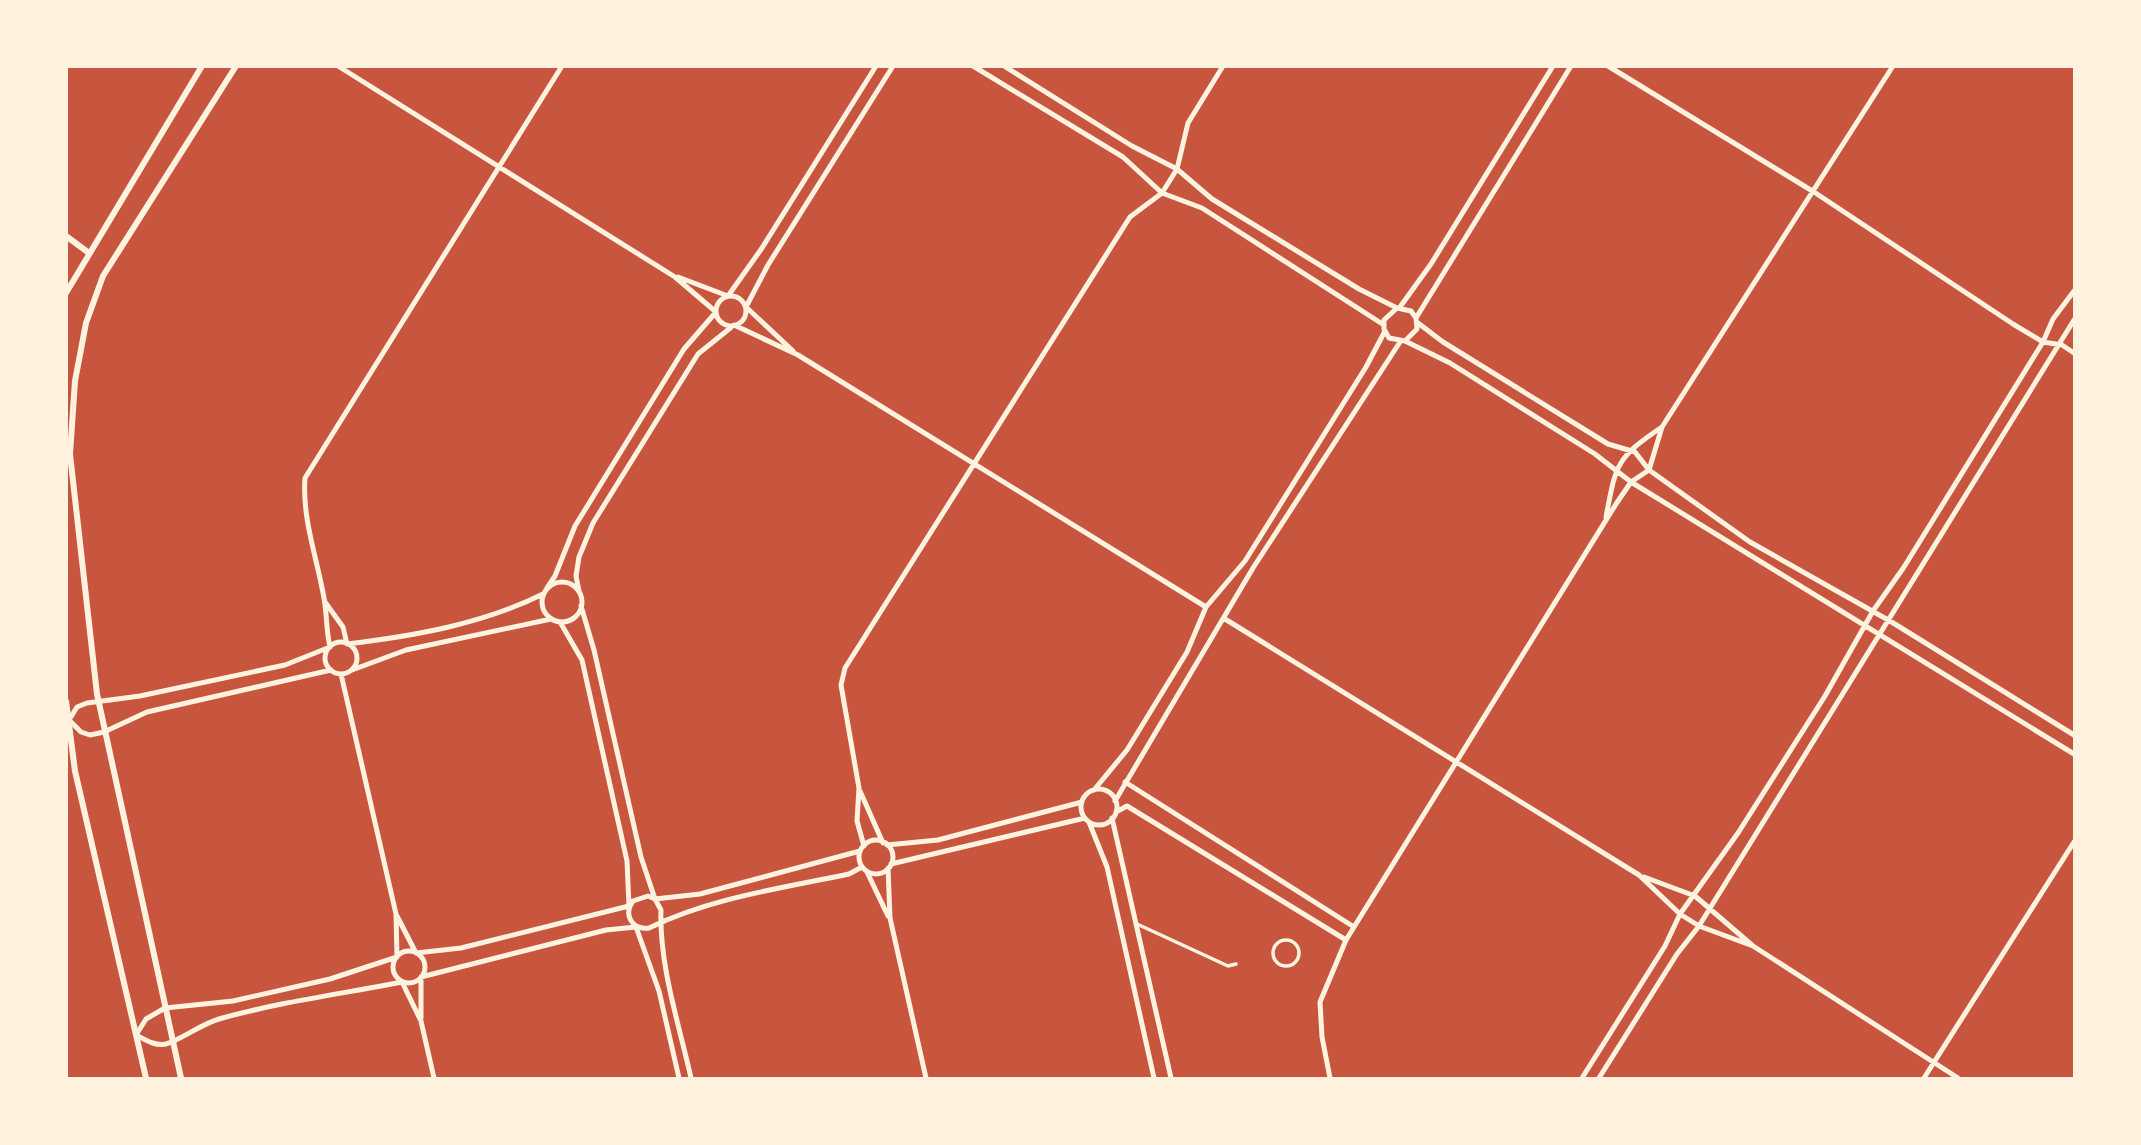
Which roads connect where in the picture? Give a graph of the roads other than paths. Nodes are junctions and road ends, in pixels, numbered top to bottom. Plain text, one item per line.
1 (202, 66) edge
2 (236, 66) edge
3 (338, 66) edge
4 (562, 66) edge
5 (876, 66) edge
6 (893, 66) edge
7 (973, 66) edge
8 (1004, 66) edge
9 (1223, 66) edge
10 (1553, 66) edge
11 (1571, 66) edge
12 (1608, 66) edge
13 (1892, 66) edge
14 (502, 167) junction
15 (1177, 169) junction
16 (1814, 192) junction
17 (1161, 193) junction
18 (1465, 210) junction
19 (1477, 217) junction
20 (66, 236) edge
21 (89, 253) junction
22 (675, 276) junction
23 (2074, 290) edge
24 (66, 293) edge
25 (728, 296) junction
26 (746, 307) junction
27 (1398, 308) junction
28 (716, 313) junction
29 (2074, 320) edge
30 (1417, 321) junction
31 (734, 325) junction
32 (1384, 328) junction
33 (1403, 341) junction
34 (2043, 342) junction
35 (2062, 345) junction
36 (2074, 353) edge
37 (798, 355) junction
38 (1534, 398) junction
39 (1526, 411) junction
40 (1661, 427) junction
41 (1628, 450) junction
42 (974, 463) junction
43 (1615, 470) junction
44 (1649, 470) junction
45 (1631, 482) junction
46 (1282, 501) junction
47 (1293, 508) junction
48 (1604, 523) junction
49 (545, 591) junction
50 (579, 591) junction
51 (325, 601) junction
52 (581, 606) junction
53 (1206, 607) junction
54 (1873, 611) junction
55 (478, 619) junction
56 (551, 619) junction
57 (1225, 619) junction
58 (1890, 621) junction
59 (560, 622) junction
60 (1865, 624) junction
61 (481, 634) junction
62 (1881, 635) junction
63 (347, 644) junction
64 (330, 647) junction
65 (331, 670) junction
66 (352, 670) junction
67 (341, 674) junction
68 (2010, 696) junction
69 (98, 700) junction
70 (66, 701) edge
71 (2001, 708) junction
72 (69, 720) junction
73 (104, 732) junction
74 (2074, 735) edge
75 (2074, 754) edge
76 (1456, 762) junction
77 (1125, 782) junction
78 (859, 788) junction
79 (1094, 790) junction
80 (1115, 801) junction
81 (1082, 802) junction
82 (1114, 815) junction
83 (1087, 820) junction
84 (2074, 842) edge
85 (885, 844) junction
86 (862, 848) junction
87 (890, 866) junction
88 (865, 869) junction
89 (1639, 875) junction
90 (1695, 896) junction
91 (655, 899) junction
92 (629, 906) junction
93 (1709, 909) junction
94 (396, 914) junction
95 (1680, 914) junction
96 (890, 918) junction
97 (659, 921) junction
98 (1136, 924) junction
99 (1699, 926) junction
100 (636, 927) junction
101 (1354, 927) junction
102 (1346, 940) junction
103 (1753, 946) junction
104 (416, 953) junction
105 (397, 957) junction
106 (1272, 957) joint
107 (1236, 964) dead end
108 (421, 977) junction
109 (402, 982) junction
110 (673, 1000) junction
111 (662, 1002) junction
112 (165, 1009) junction
113 (421, 1021) junction
114 (136, 1035) junction
115 (172, 1041) junction
116 (1933, 1064) junction
117 (146, 1079) edge
118 (181, 1079) edge
119 (434, 1079) edge
120 (679, 1079) edge
121 (691, 1079) edge
122 (926, 1079) edge
123 (1154, 1079) edge
124 (1171, 1079) edge
125 (1330, 1079) edge
126 (1582, 1079) edge
127 (1599, 1079) edge
128 (1924, 1079) edge
129 (1958, 1079) edge

1 - 21 street
2 - 69 street
3 - 14 street
4 - 14 street
5 - 25 street
6 - 26 street
7 - 17 street
8 - 15 street
9 - 15 street
10 - 18 street
11 - 19 street
12 - 16 street
13 - 16 street
14 - 22 street
14 - 51 street
15 - 17 street
15 - 27 street
16 - 34 street
16 - 40 street
17 - 32 street
17 - 42 street
18 - 19 street
18 - 27 street
19 - 30 street
20 - 21 street
21 - 24 street
22 - 25 street
22 - 28 street
23 - 34 street
25 - 26 street
25 - 28 street
26 - 31 street
26 - 37 street
27 - 30 street
27 - 32 street
28 - 31 street
28 - 49 street
29 - 35 street
30 - 33 street
30 - 38 street
31 - 37 street
31 - 50 street
32 - 33 street
32 - 46 street
33 - 39 street
33 - 47 street
34 - 35 street
34 - 54 street
35 - 36 street
35 - 58 street
37 - 42 street
38 - 39 street
38 - 41 street
39 - 43 street
40 - 41 street
40 - 44 street
41 - 43 street
41 - 44 street
42 - 53 street
42 - 78 street
43 - 45 street
43 - 48 street
44 - 45 street
44 - 54 street
45 - 48 street
45 - 60 street
46 - 47 street
46 - 53 street
47 - 57 street
48 - 76 street
49 - 50 street
49 - 55 street
49 - 56 street
50 - 52 street
51 - 63 street
51 - 64 street
52 - 59 street
52 - 91 street
53 - 79 street
54 - 58 street
54 - 60 street
55 - 61 street
55 - 63 street
56 - 59 street
56 - 61 street
57 - 76 street
57 - 77 street
58 - 62 street
58 - 68 street
59 - 92 street
60 - 62 street
60 - 90 street
61 - 66 street
62 - 71 street
62 - 93 street
63 - 64 street
63 - 66 street
64 - 65 street
64 - 69 street
65 - 67 street
65 - 73 street
66 - 67 street
67 - 94 street
68 - 71 street
68 - 74 street
69 - 72 street
69 - 73 street
70 - 72 street
71 - 75 street
72 - 73 street
72 - 114 street
73 - 112 street
76 - 89 street
76 - 101 street
77 - 80 street
77 - 101 street
78 - 85 street
78 - 86 street
79 - 80 street
79 - 81 street
80 - 82 street
81 - 83 street
81 - 85 street
82 - 83 street
82 - 98 street
82 - 102 street
83 - 87 street
83 - 123 street
84 - 116 street
85 - 86 street
85 - 87 street
86 - 88 street
86 - 91 street
87 - 88 street
87 - 96 street
88 - 96 street
88 - 97 street
89 - 90 street
89 - 95 street
90 - 93 street
90 - 95 street
91 - 92 street
91 - 97 street
92 - 100 street
92 - 104 street
93 - 99 street
93 - 103 street
94 - 104 street
94 - 105 street
95 - 99 street
95 - 126 street
96 - 122 street
97 - 100 street
97 - 110 street
98 - 107 street
98 - 124 street
99 - 103 street
99 - 127 street
100 - 108 street
100 - 111 street
101 - 102 street
102 - 125 street
103 - 116 street
104 - 105 street
104 - 108 street
105 - 109 street
105 - 112 street
106 - 106 street
108 - 109 street
108 - 113 street
109 - 113 street
109 - 115 street
110 - 111 street
110 - 121 street
111 - 120 street
112 - 114 street
112 - 115 street
113 - 119 street
114 - 115 street
114 - 117 street
115 - 118 street
116 - 128 street
116 - 129 street

